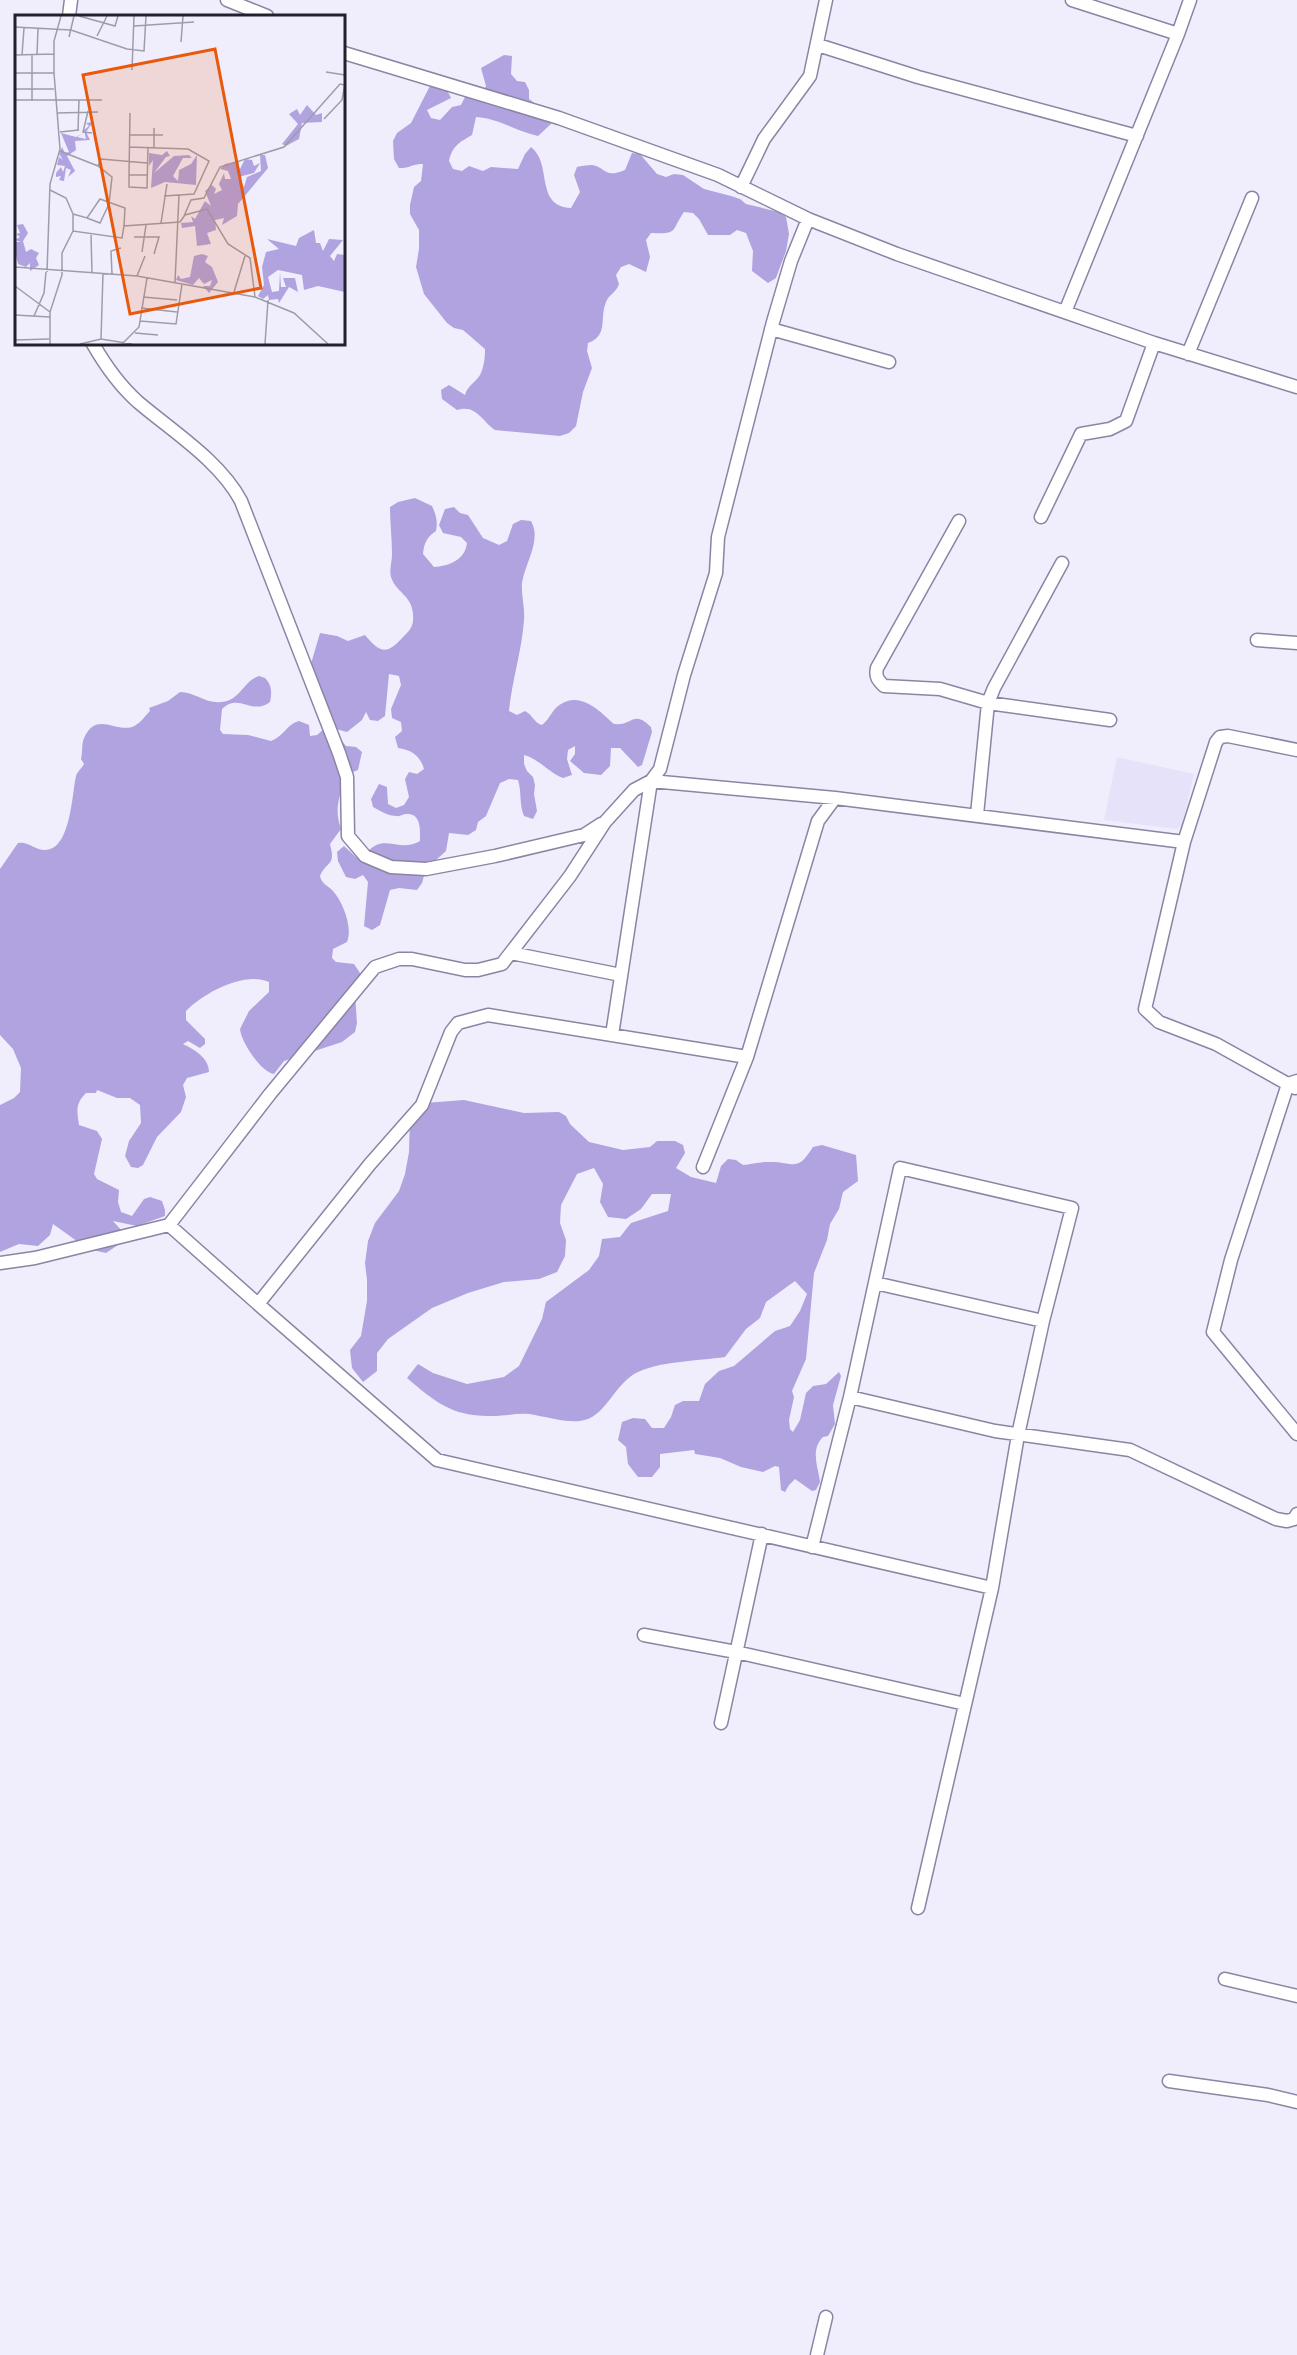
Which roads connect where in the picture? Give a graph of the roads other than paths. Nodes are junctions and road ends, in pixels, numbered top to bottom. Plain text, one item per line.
1 (71, 0) edge
2 (227, 0) edge
3 (826, 0) edge
4 (1072, 0) edge
5 (1190, 0) edge
6 (69, 15) edge
7 (263, 15) edge
8 (1178, 34) junction
9 (818, 45) junction
10 (345, 53) edge
11 (1137, 136) junction
12 (741, 187) junction
13 (1252, 198) dead end
14 (808, 219) junction
15 (1065, 312) junction
16 (771, 329) junction
17 (1154, 343) junction
18 (94, 345) edge
19 (1188, 354) junction
20 (889, 362) dead end
21 (1297, 387) edge
22 (1041, 516) dead end
23 (959, 521) dead end
24 (1062, 563) dead end
25 (1257, 640) dead end
26 (1297, 643) edge
27 (988, 703) junction
28 (1110, 720) dead end
29 (1297, 750) edge
30 (651, 781) junction
31 (835, 798) junction
32 (977, 815) junction
33 (605, 822) junction
34 (1184, 842) junction
35 (511, 953) junction
36 (621, 975) junction
37 (612, 1035) junction
38 (747, 1057) junction
39 (1294, 1084) edge
40 (703, 1167) dead end
41 (169, 1225) junction
42 (0, 1263) edge
43 (875, 1283) junction
44 (258, 1304) junction
45 (1043, 1320) junction
46 (850, 1397) junction
47 (1297, 1434) edge
48 (1018, 1435) junction
49 (1297, 1514) edge
50 (762, 1534) junction
51 (812, 1547) junction
52 (992, 1588) junction
53 (644, 1635) dead end
54 (736, 1652) junction
55 (965, 1704) junction
56 (721, 1723) dead end
57 (918, 1908) dead end
58 (1226, 1979) dead end
59 (1297, 1996) edge
60 (1169, 2081) dead end
61 (1297, 2102) edge
62 (826, 2317) dead end
63 (817, 2355) edge

1 - 6 street
2 - 7 street
3 - 9 street
4 - 8 street
5 - 8 street
8 - 11 street
9 - 11 street
9 - 12 street
10 - 12 street
11 - 15 street
12 - 14 street
13 - 19 street
14 - 15 street
14 - 16 street
15 - 17 street
16 - 20 street
16 - 30 street
17 - 19 street
17 - 22 street
18 - 33 street
19 - 21 street
23 - 27 street
24 - 27 street
25 - 26 street
27 - 28 street
27 - 32 street
29 - 34 street
30 - 31 street
30 - 33 street
30 - 36 street
31 - 32 street
31 - 38 street
32 - 34 street
33 - 35 street
34 - 39 street
35 - 36 street
35 - 41 street
36 - 37 street
37 - 38 street
37 - 44 street
38 - 40 street
39 - 47 street
41 - 42 street
41 - 44 street
43 - 45 street
43 - 45 street
43 - 46 street
44 - 50 street
45 - 48 street
46 - 48 street
46 - 51 street
48 - 49 street
48 - 52 street
50 - 51 street
50 - 54 street
51 - 52 street
52 - 55 street
53 - 54 street
54 - 55 street
54 - 56 street
55 - 57 street
58 - 59 street
60 - 61 street
62 - 63 street

